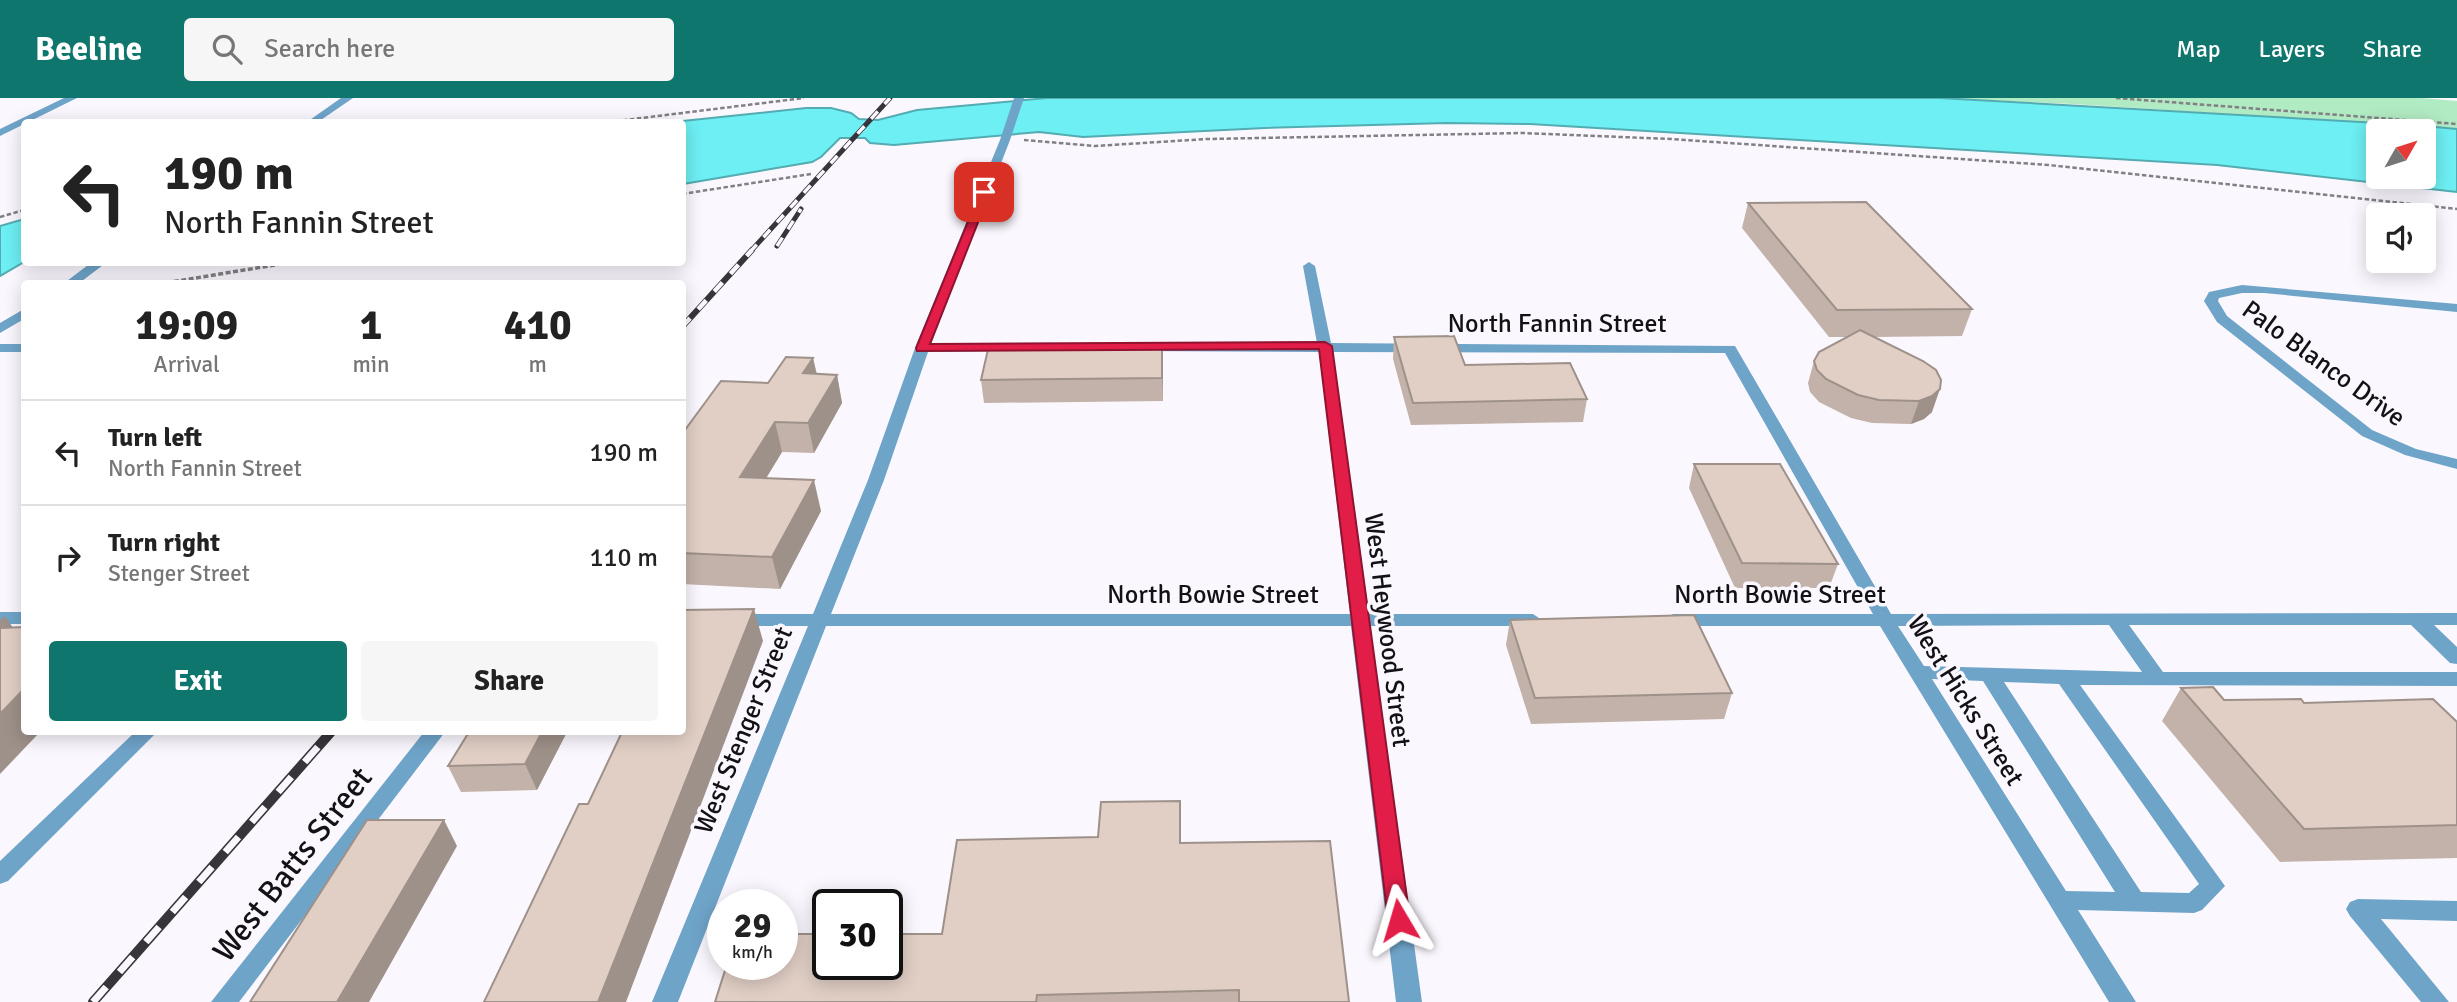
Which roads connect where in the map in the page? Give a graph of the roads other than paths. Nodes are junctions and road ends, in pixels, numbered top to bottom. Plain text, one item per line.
1 (72, 98) edge
2 (348, 98) edge
3 (1019, 99) edge
4 (30, 119) edge
5 (316, 119) edge
6 (21, 124) edge
7 (0, 134) edge
8 (95, 266) edge
9 (1309, 266) dead end
10 (75, 280) edge
11 (2457, 308) edge
12 (21, 315) edge
13 (0, 330) edge
14 (1325, 346) junction
15 (1033, 347) edge
16 (1117, 347) edge
17 (0, 348) edge
18 (21, 348) edge
19 (922, 348) junction
20 (1730, 349) joint
21 (2457, 464) edge
22 (0, 618) edge
23 (21, 618) edge
24 (723, 619) edge
25 (1361, 620) junction
26 (1554, 620) edge
27 (1651, 620) edge
28 (2115, 620) junction
29 (2417, 620) junction
30 (2457, 620) edge
31 (817, 621) junction
32 (1886, 621) junction
33 (2457, 658) edge
34 (1918, 673) junction
35 (1989, 675) junction
36 (2065, 678) junction
37 (2157, 678) junction
38 (2457, 679) edge
39 (144, 735) edge
40 (433, 735) edge
41 (0, 875) edge
42 (2059, 900) junction
43 (2133, 900) junction
44 (2457, 911) edge
45 (224, 1002) edge
46 (665, 1002) edge
47 (1409, 1002) edge
48 (2123, 1002) edge
49 (2436, 1002) edge

1 - 4 street
2 - 5 street
3 - 19 street, West Stenger Street
6 - 7 street
8 - 10 street
9 - 14 street, West Heywood Street
11 - 21 street, Palo Blanco Drive
12 - 13 street
14 - 16 street, North Fannin Street
14 - 20 street, North Fannin Street
14 - 25 street, West Heywood Street
15 - 19 street
17 - 18 street
19 - 31 street, West Stenger Street
20 - 32 street, West Hicks Street
22 - 23 street
24 - 31 street, North Bowie Street
25 - 26 street, North Bowie Street
25 - 31 street, North Bowie Street
25 - 47 street, West Heywood Street
27 - 32 street, North Bowie Street
28 - 29 street, North Bowie Street
28 - 32 street, North Bowie Street
28 - 37 street
29 - 30 street, North Bowie Street
29 - 33 street
31 - 46 street, West Stenger Street
32 - 34 street, West Hicks Street
34 - 35 street
34 - 42 street, West Hicks Street
35 - 36 street
35 - 43 street
36 - 37 street
36 - 43 street
37 - 38 street
39 - 41 street
40 - 45 street, West Batts Street
42 - 43 street
42 - 48 street, West Hicks Street
44 - 49 street

